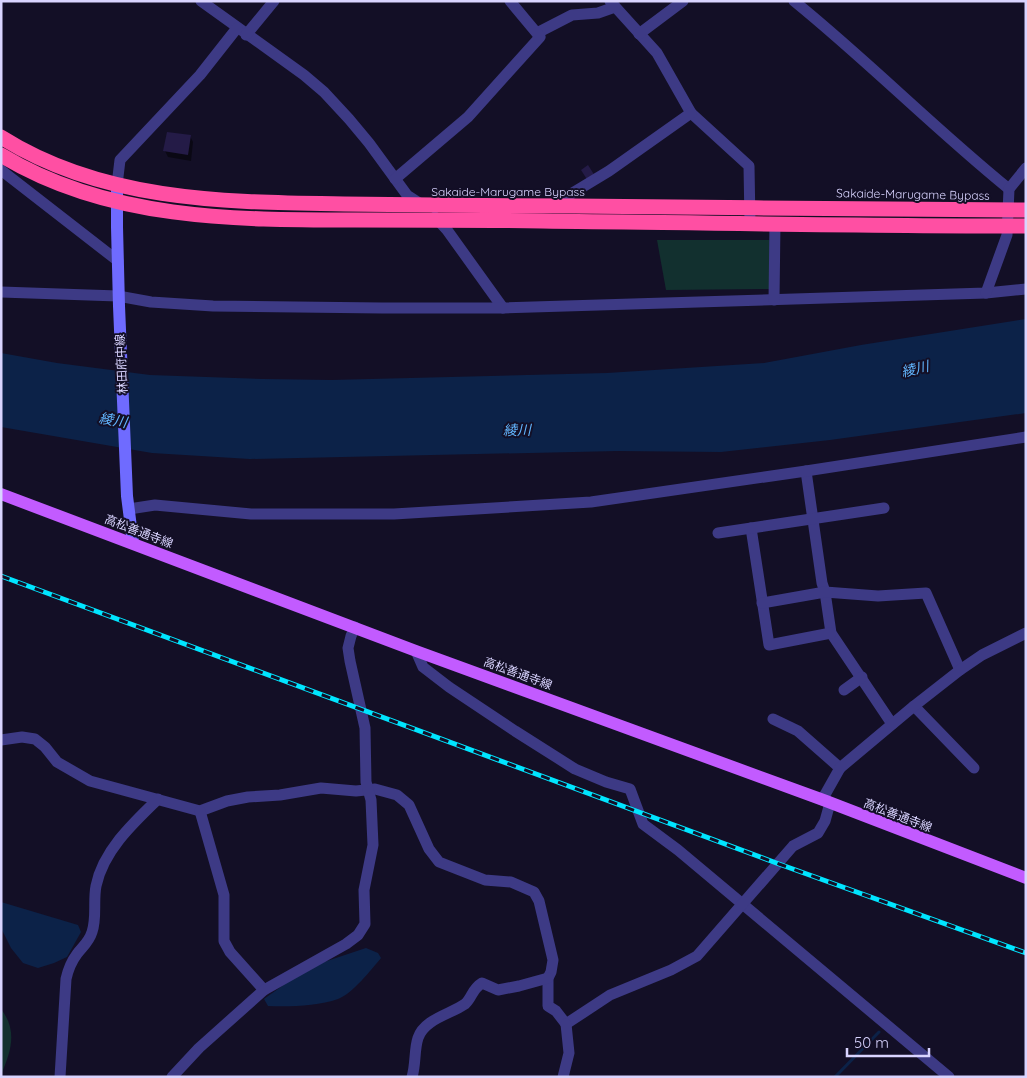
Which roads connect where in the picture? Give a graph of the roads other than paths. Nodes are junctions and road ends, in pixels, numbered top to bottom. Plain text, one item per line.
1 (201, 1) edge
2 (274, 1) edge
3 (510, 1) edge
4 (682, 1) edge
5 (794, 1) edge
6 (613, 4) edge
7 (242, 32) junction
8 (537, 32) junction
9 (639, 34) junction
10 (691, 113) junction
11 (1, 137) edge
12 (1, 155) edge
13 (1026, 168) edge
14 (1, 170) edge
15 (395, 180) junction
16 (118, 186) junction
17 (1009, 189) junction
18 (566, 197) dead end
19 (117, 203) junction
20 (424, 205) junction
21 (751, 207) junction
22 (1009, 210) junction
23 (1026, 210) edge
24 (439, 220) junction
25 (750, 223) junction
26 (775, 223) junction
27 (1008, 226) junction
28 (1026, 226) edge
29 (118, 261) junction
30 (1026, 289) edge
31 (1, 292) edge
32 (986, 293) junction
33 (774, 300) junction
34 (118, 301) junction
35 (503, 308) junction
36 (1026, 437) edge
37 (806, 471) junction
38 (1, 494) edge
39 (884, 508) dead end
40 (129, 509) junction
41 (813, 518) junction
42 (751, 528) junction
43 (718, 533) dead end
44 (133, 543) junction
45 (825, 592) junction
46 (762, 603) junction
47 (355, 627) junction
48 (832, 633) junction
49 (1026, 633) edge
50 (416, 650) junction
51 (960, 670) junction
52 (862, 677) junction
53 (844, 690) dead end
54 (914, 706) junction
55 (773, 719) dead end
56 (892, 724) junction
57 (1, 740) edge
58 (840, 768) junction
59 (974, 768) dead end
60 (368, 789) junction
61 (158, 800) junction
62 (826, 801) junction
63 (200, 811) junction
64 (1026, 878) edge
65 (742, 904) junction
66 (548, 978) junction
67 (264, 990) junction
68 (566, 1024) junction
69 (60, 1077) edge
70 (172, 1077) edge
71 (412, 1077) edge
72 (563, 1077) edge
73 (949, 1077) edge

1 - 7 street
2 - 7 street
3 - 8 street
4 - 9 street
5 - 17 street
6 - 8 street
6 - 9 street
7 - 15 street
7 - 16 street
8 - 15 street
9 - 10 street
10 - 18 street
10 - 21 street
11 - 16 highway, Sakaide-Marugame Bypass
12 - 19 highway
13 - 17 street
14 - 29 street
15 - 20 street
16 - 19 main road, 林田府中線
16 - 20 highway, Sakaide-Marugame Bypass
17 - 22 street
19 - 24 highway
19 - 29 main road, 林田府中線
20 - 21 highway, Sakaide-Marugame Bypass
20 - 24 street
21 - 22 highway, Sakaide-Marugame Bypass
21 - 25 street
22 - 23 highway, Sakaide-Marugame Bypass
22 - 27 street
24 - 25 highway
24 - 35 street
25 - 26 highway
26 - 27 highway
26 - 33 street
27 - 28 highway
27 - 32 street
29 - 34 main road, 林田府中線
30 - 32 street
31 - 34 street
32 - 33 street
33 - 35 street
34 - 35 street
34 - 40 main road, 林田府中線
36 - 37 street
37 - 40 street
37 - 41 street
38 - 44 main road, 高松善通寺線
39 - 41 street
40 - 44 main road, 林田府中線
41 - 42 street
41 - 45 street
42 - 43 street
42 - 46 street
44 - 47 main road, 高松善通寺線
45 - 46 street
45 - 48 street
45 - 51 street
46 - 48 street
47 - 50 main road, 高松善通寺線
47 - 60 street
48 - 52 street
49 - 51 street
50 - 62 main road, 高松善通寺線
50 - 65 street
51 - 54 street
52 - 53 street
52 - 56 street
54 - 56 street
54 - 59 street
55 - 58 street
56 - 58 street
57 - 61 street
58 - 62 street
60 - 63 street
60 - 66 street
60 - 67 street
61 - 63 street
61 - 69 street
62 - 64 main road, 高松善通寺線
62 - 65 street
63 - 67 street
65 - 68 street
65 - 73 street
66 - 68 street
66 - 71 street
67 - 70 street
68 - 72 street

